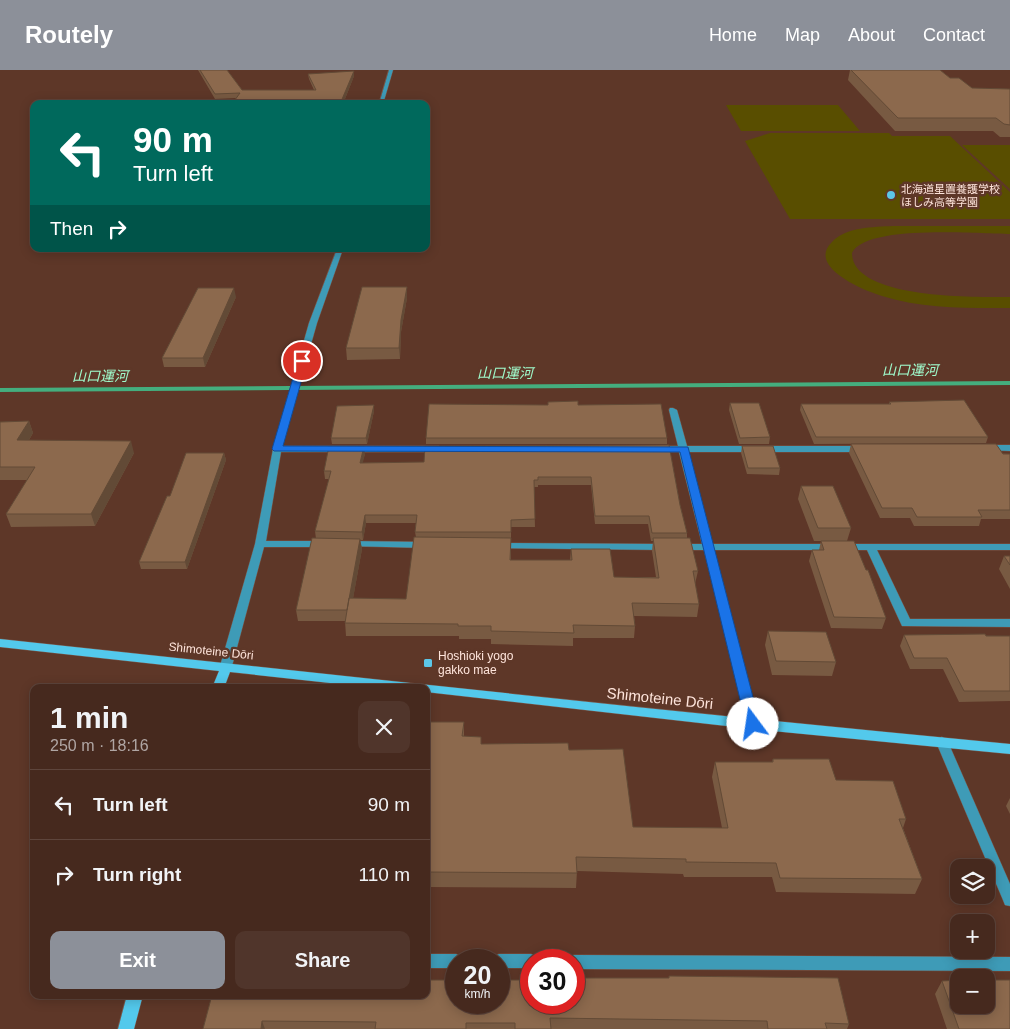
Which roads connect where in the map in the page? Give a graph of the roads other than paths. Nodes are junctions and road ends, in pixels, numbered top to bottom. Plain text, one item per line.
1 (391, 70) edge
2 (382, 100) edge
3 (339, 252) edge
4 (673, 410) dead end
5 (872, 448) edge
6 (980, 448) edge
7 (1010, 448) edge
8 (277, 449) junction
9 (446, 449) edge
10 (644, 449) edge
11 (684, 449) junction
12 (260, 544) junction
13 (440, 545) edge
14 (489, 546) edge
15 (708, 547) junction
16 (871, 547) junction
17 (1010, 547) edge
18 (1010, 624) edge
19 (0, 643) edge
20 (226, 666) junction
21 (219, 684) edge
22 (385, 684) edge
23 (430, 688) edge
24 (753, 724) junction
25 (942, 742) junction
26 (1010, 749) edge
27 (1010, 900) edge
28 (430, 961) edge
29 (445, 961) edge
30 (585, 962) edge
31 (1010, 964) edge
32 (134, 999) edge
33 (126, 1029) edge

1 - 2 street
3 - 8 street
4 - 11 street
5 - 11 street
6 - 7 street
8 - 9 street
8 - 12 street
10 - 11 street
11 - 15 street
12 - 13 street
12 - 20 street
14 - 15 street
15 - 16 street
15 - 24 street
16 - 17 street
16 - 18 street
19 - 20 street, Shimoteine Dōri
20 - 21 street
20 - 22 street, Shimoteine Dōri
23 - 24 street, Shimoteine Dōri
24 - 25 street, Shimoteine Dōri
25 - 26 street, Shimoteine Dōri
25 - 27 street
28 - 29 street
30 - 31 street
32 - 33 street

